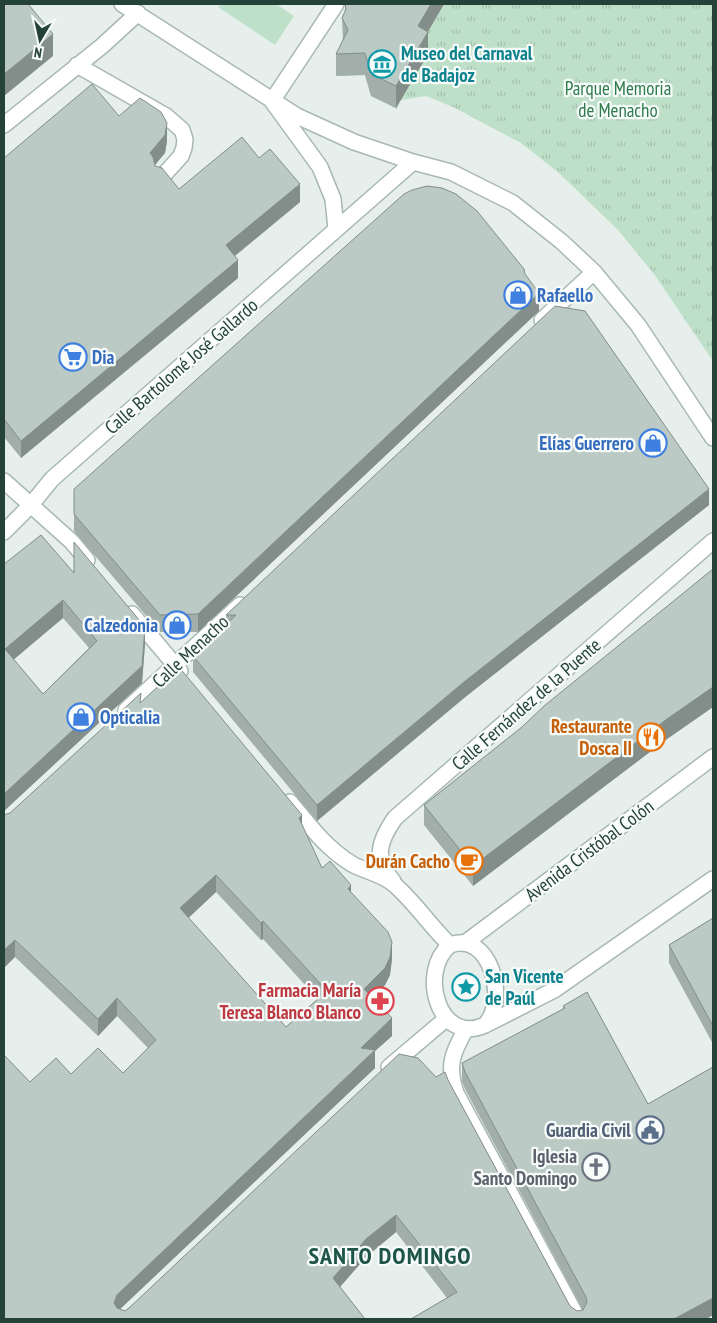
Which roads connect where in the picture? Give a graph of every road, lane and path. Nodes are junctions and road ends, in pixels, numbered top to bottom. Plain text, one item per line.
1 (122, 4) edge
2 (336, 4) edge
3 (138, 13) junction
4 (77, 65) junction
5 (272, 102) junction
6 (4, 125) edge
7 (413, 162) junction
8 (162, 177) edge
9 (336, 229) junction
10 (594, 272) junction
11 (534, 328) edge
12 (713, 438) edge
13 (4, 480) edge
14 (30, 506) junction
15 (4, 532) edge
16 (713, 541) edge
17 (97, 572) edge
18 (252, 594) edge
19 (121, 601) edge
20 (175, 665) junction
21 (187, 680) edge
22 (118, 718) edge
23 (713, 757) edge
24 (282, 793) edge
25 (713, 879) edge
26 (396, 884) junction
27 (458, 944) junction
28 (447, 1018) junction
29 (485, 1025) junction
30 (466, 1029) junction
31 (377, 1080) edge
32 (578, 1319) edge

1 - 3 street
2 - 5 street
3 - 4 street
3 - 5 street
4 - 6 street
4 - 8 street
5 - 7 street
5 - 9 street
7 - 9 street, Calle Bartolomé José Gallardo
7 - 10 street
9 - 14 street, Calle Bartolomé José Gallardo
10 - 11 street
10 - 12 street
13 - 14 street
14 - 15 street, Calle Bartolomé José Gallardo
14 - 17 street
16 - 26 street, Calle Fernández de la Puente
18 - 20 street, Calle Menacho
19 - 20 street
20 - 21 street
20 - 22 street, Calle Menacho
23 - 27 street, Avenida Cristóbal Colón
24 - 26 street
25 - 29 street
26 - 27 street, Calle Fernández de la Puente
27 - 28 street
27 - 29 street
28 - 30 street
28 - 31 street
29 - 30 street
30 - 32 street

